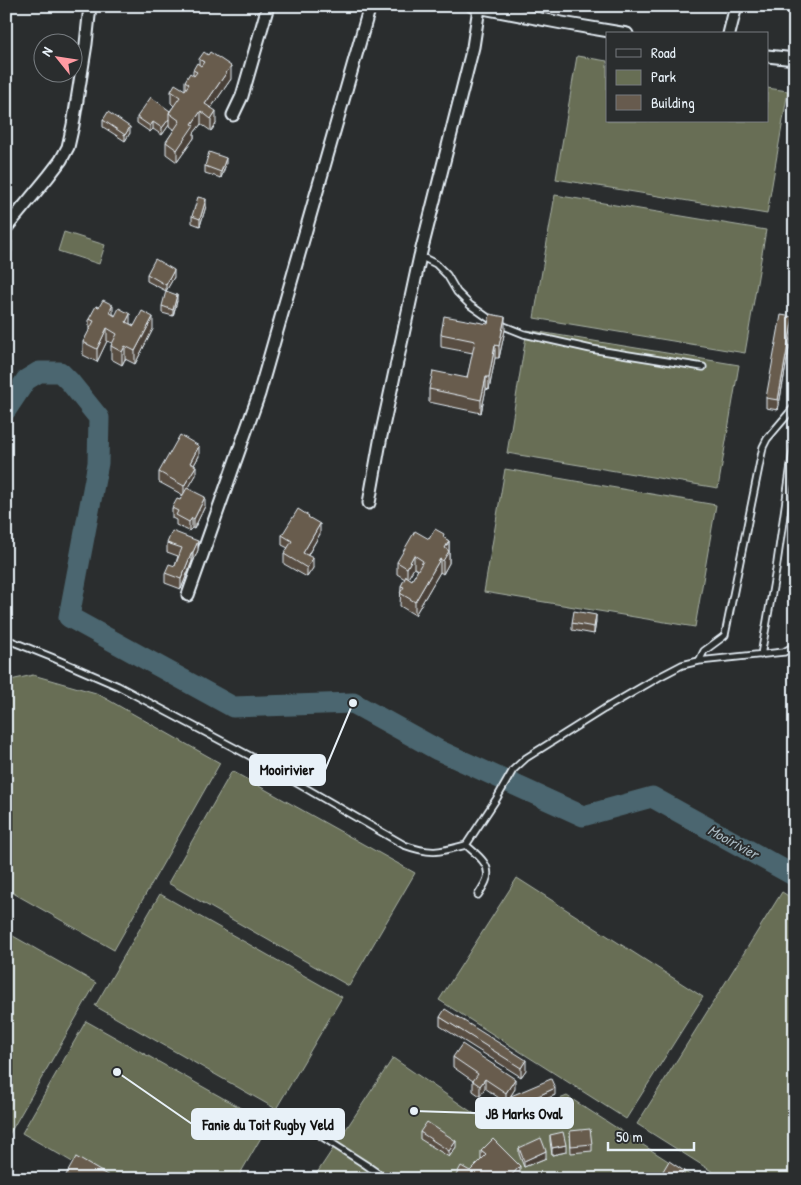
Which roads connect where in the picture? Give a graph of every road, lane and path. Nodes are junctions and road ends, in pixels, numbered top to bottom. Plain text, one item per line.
1 (90, 6) edge
2 (268, 6) edge
3 (370, 6) edge
4 (736, 6) edge
5 (475, 7) edge
6 (507, 9) edge
7 (615, 32) edge
8 (730, 32) edge
9 (768, 56) edge
10 (795, 58) edge
11 (233, 115) dead end
12 (6, 228) edge
13 (420, 256) junction
14 (703, 367) dead end
15 (795, 406) edge
16 (795, 437) edge
17 (369, 503) dead end
18 (188, 596) dead end
19 (6, 639) edge
20 (795, 643) edge
21 (761, 655) junction
22 (699, 660) junction
23 (466, 845) junction
24 (478, 895) dead end
25 (321, 1136) dead end
26 (386, 1179) edge

1 - 12 street
2 - 11 street
3 - 18 street
4 - 8 street
5 - 6 street
5 - 13 street
6 - 7 street
9 - 10 street
13 - 14 lane
13 - 17 street
15 - 22 lane
16 - 21 lane
19 - 23 lane
20 - 21 lane
21 - 22 lane
22 - 23 lane
23 - 24 lane
25 - 26 lane

